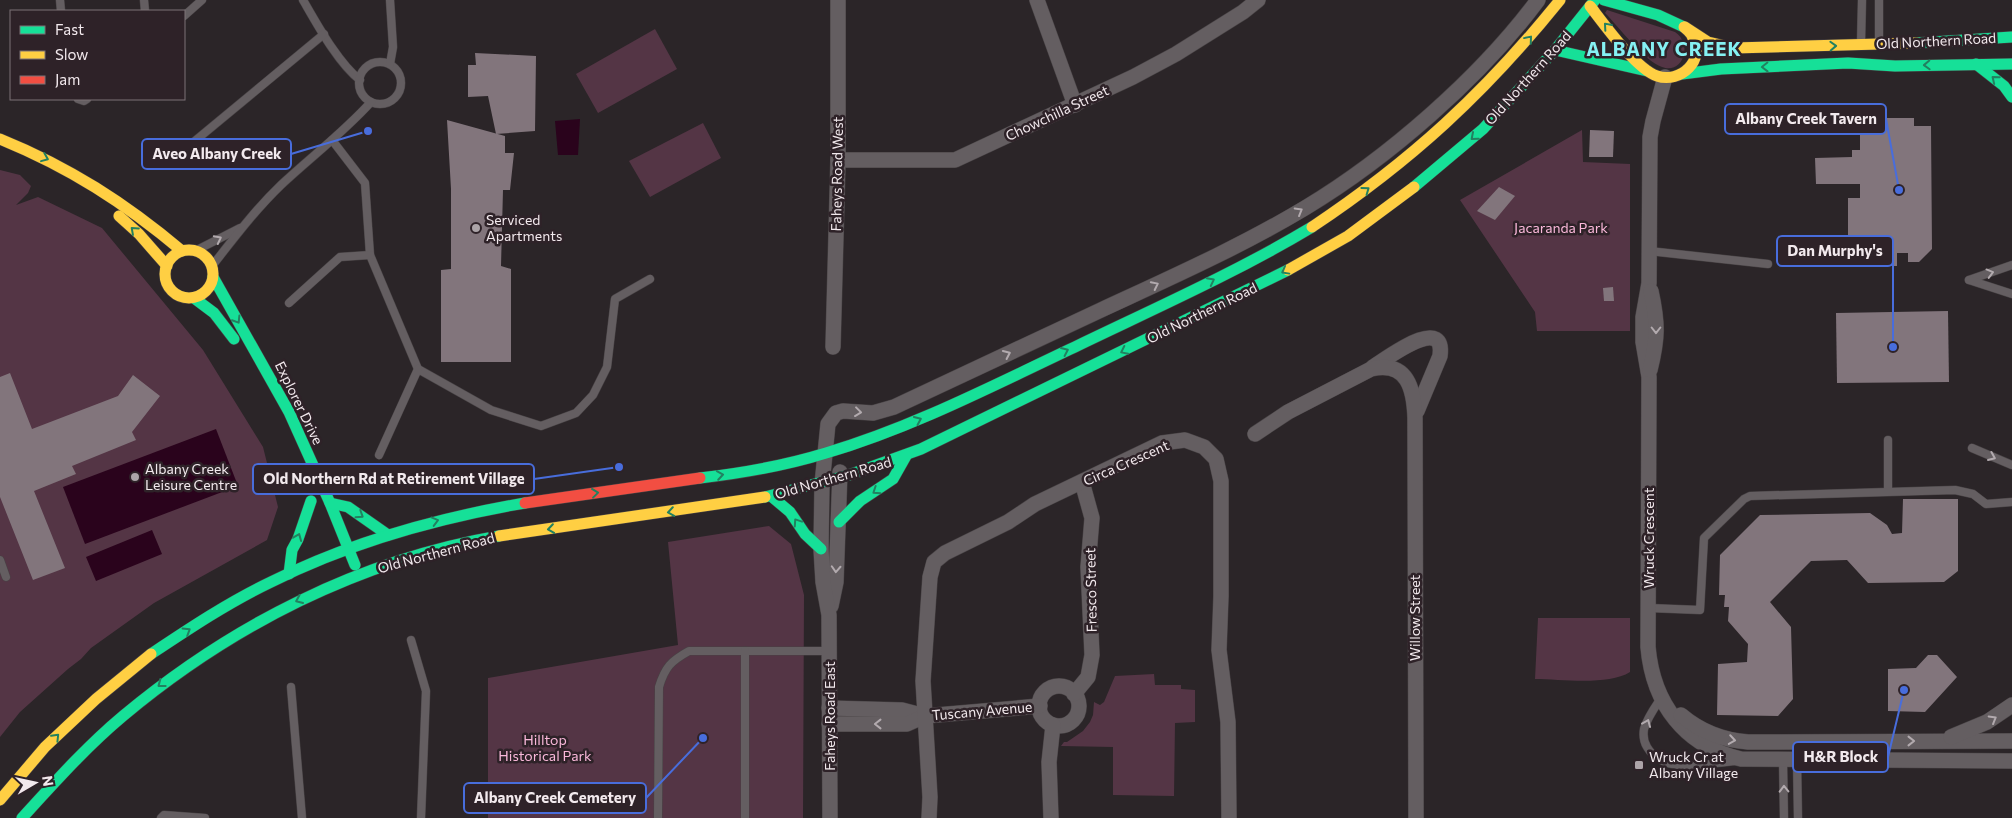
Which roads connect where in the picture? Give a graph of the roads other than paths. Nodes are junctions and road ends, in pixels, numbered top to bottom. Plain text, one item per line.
1 (202, 0) edge
2 (303, 0) edge
3 (390, 0) edge
4 (838, 0) edge
5 (1037, 0) edge
6 (1258, 0) edge
7 (1538, 0) edge
8 (1560, 0) edge
9 (1604, 0) edge
10 (1652, 0) edge
11 (1862, 0) edge
12 (1879, 0) edge
13 (1590, 2) edge
14 (185, 15) edge
15 (1660, 17) junction
16 (1685, 27) junction
17 (324, 34) junction
18 (2012, 37) edge
19 (1879, 44) junction
20 (1861, 45) junction
21 (1555, 50) junction
22 (390, 64) junction
23 (1871, 64) junction
24 (1976, 64) junction
25 (2012, 64) edge
26 (1648, 72) junction
27 (1682, 74) junction
28 (1665, 77) junction
29 (360, 80) junction
30 (2012, 97) edge
31 (371, 102) junction
32 (1075, 105) junction
33 (0, 139) edge
34 (332, 140) junction
35 (190, 145) dead end
36 (0, 152) edge
37 (838, 160) junction
38 (242, 227) junction
39 (182, 251) junction
40 (195, 251) junction
41 (1649, 251) junction
42 (370, 255) junction
43 (1768, 264) dead end
44 (2012, 265) edge
45 (167, 266) junction
46 (212, 272) junction
47 (650, 279) dead end
48 (2012, 294) edge
49 (194, 298) junction
50 (289, 303) dead end
51 (833, 347) dead end
52 (1369, 369) junction
53 (418, 370) junction
54 (267, 398) dead end
55 (1415, 418) junction
56 (1255, 434) dead end
57 (1888, 440) dead end
58 (1972, 448) dead end
59 (839, 449) junction
60 (824, 454) junction
61 (379, 455) dead end
62 (907, 455) junction
63 (2012, 466) edge
64 (840, 478) junction
65 (1082, 482) junction
66 (822, 484) junction
67 (1888, 491) junction
68 (771, 496) junction
69 (2012, 502) edge
70 (330, 503) junction
71 (318, 516) dead end
72 (839, 522) junction
73 (388, 535) junction
74 (349, 549) junction
75 (821, 549) junction
76 (0, 560) edge
77 (338, 563) junction
78 (289, 574) junction
79 (359, 575) junction
80 (6, 577) dead end
81 (1648, 608) junction
82 (829, 615) junction
83 (411, 640) dead end
84 (745, 651) junction
85 (830, 651) junction
86 (291, 687) dead end
87 (1074, 694) junction
88 (1662, 697) junction
89 (1040, 706) junction
90 (2012, 706) edge
91 (829, 708) junction
92 (925, 716) junction
93 (830, 724) junction
94 (1053, 725) junction
95 (1863, 741) junction
96 (1940, 741) junction
97 (2012, 741) edge
98 (1881, 742) junction
99 (1790, 743) junction
100 (1752, 760) junction
101 (1790, 760) junction
102 (1863, 760) junction
103 (1880, 760) junction
104 (2012, 761) edge
105 (0, 800) edge
106 (22, 818) edge
107 (161, 818) edge
108 (205, 818) edge
109 (302, 818) edge
110 (421, 818) edge
111 (658, 818) edge
112 (745, 818) edge
113 (830, 818) edge
114 (929, 818) edge
115 (1051, 818) edge
116 (1229, 818) edge
117 (1416, 818) edge
118 (1784, 818) edge
119 (1798, 818) edge

1 - 14 lane
2 - 17 lane
3 - 22 lane
4 - 37 street, Faheys Road West
5 - 32 street
6 - 32 street, Chowchilla Street
60 -> 7 street, Old Northern Road
59 -> 8 main road, Old Northern Road
9 - 15 main road, Old Northern Road
10 - 15 main road
11 - 20 lane
12 - 19 lane
13 - 21 main road, Old Northern Road
26 -> 13 main road, Old Northern Road
15 - 16 main road, Old Northern Road
16 -> 20 main road, Old Northern Road
16 - 27 main road
17 - 29 lane
17 - 35 lane
18 - 19 main road, Old Northern Road
19 - 20 main road, Old Northern Road
19 - 23 main road
20 - 23 main road
21 - 26 main road
21 -> 62 main road, Old Northern Road
22 - 29 lane
22 - 31 lane
24 -> 23 main road, Old Northern Road
23 -> 27 main road, Old Northern Road
24 - 25 main road, Old Northern Road
30 -> 24 main road
26 - 28 main road, Old Northern Road
27 - 28 main road, Old Northern Road
28 - 41 street, Wruck Crescent
29 - 31 lane
31 - 34 lane
32 - 37 street, Chowchilla Street
33 -> 39 main road
34 - 38 lane
34 - 42 lane
45 -> 36 main road
37 - 51 street, Faheys Road West
40 -> 38 lane
38 - 46 lane
39 - 40 main road
39 - 45 main road
40 - 46 main road
41 - 43 lane
41 - 81 street, Wruck Crescent
42 - 50 lane
42 - 53 lane
48 -> 44 lane
45 - 49 main road
46 - 49 main road
46 -> 70 main road, Explorer Drive
47 - 53 lane
49 - 54 main road, Explorer Drive
52 - 55 street, Willow Street
52 - 55 street, Willow Street
52 - 56 street, Willow Street
53 - 61 lane
55 - 117 street, Willow Street
57 - 67 lane
58 -> 63 lane
59 - 60 main road, Old Northern Road
59 - 64 street, Faheys Road East
60 - 66 street, Faheys Road East
73 -> 60 main road, Old Northern Road
62 - 64 main road, Old Northern Road
62 -> 72 main road
64 - 66 main road, Old Northern Road
64 - 72 street, Faheys Road East
65 - 87 street, Fresco Street
65 - 92 street, Circa Crescent
65 - 116 street, Circa Crescent
66 - 68 main road, Old Northern Road
66 - 75 street, Faheys Road East
67 - 69 lane
67 - 81 lane
75 -> 68 main road
68 -> 79 main road, Old Northern Road
70 -> 73 main road
70 - 74 main road, Explorer Drive
78 -> 71 main road
72 -> 82 street, Faheys Road East
73 - 74 main road, Old Northern Road
74 - 77 main road, Old Northern Road
74 - 79 main road, Explorer Drive
75 - 82 street, Faheys Road East
76 - 80 lane
77 - 78 main road, Old Northern Road
77 - 79 main road, Old Northern Road
77 -> 106 main road, Old Northern Road
105 -> 78 main road, Old Northern Road
81 - 88 street, Wruck Crescent
82 - 85 street, Faheys Road East
83 - 110 lane
84 - 85 lane
84 - 111 lane
84 - 112 lane
85 - 91 street, Faheys Road East
86 - 109 lane
87 - 89 street
87 - 94 street
88 -> 99 street, Wruck Crescent
88 - 100 street, Wruck Crescent
100 -> 88 lane
89 - 92 street, Tuscany Avenue
89 - 94 street
96 -> 90 street
91 - 92 street, Tuscany Avenue
91 - 93 street, Faheys Road East
92 -> 93 street, Tuscany Avenue
92 - 114 street
93 - 113 street, Faheys Road East
94 - 115 street
95 - 98 street, Wruck Crescent
95 - 99 street, Wruck Crescent
95 - 102 street
96 - 97 street, Wruck Crescent
98 -> 96 street, Wruck Crescent
98 - 103 street
99 - 101 street
100 - 101 street, Wruck Crescent
101 - 102 street, Wruck Crescent
118 -> 101 lane
101 - 119 lane
102 - 103 street, Wruck Crescent
103 - 104 street, Wruck Crescent
107 - 108 lane

